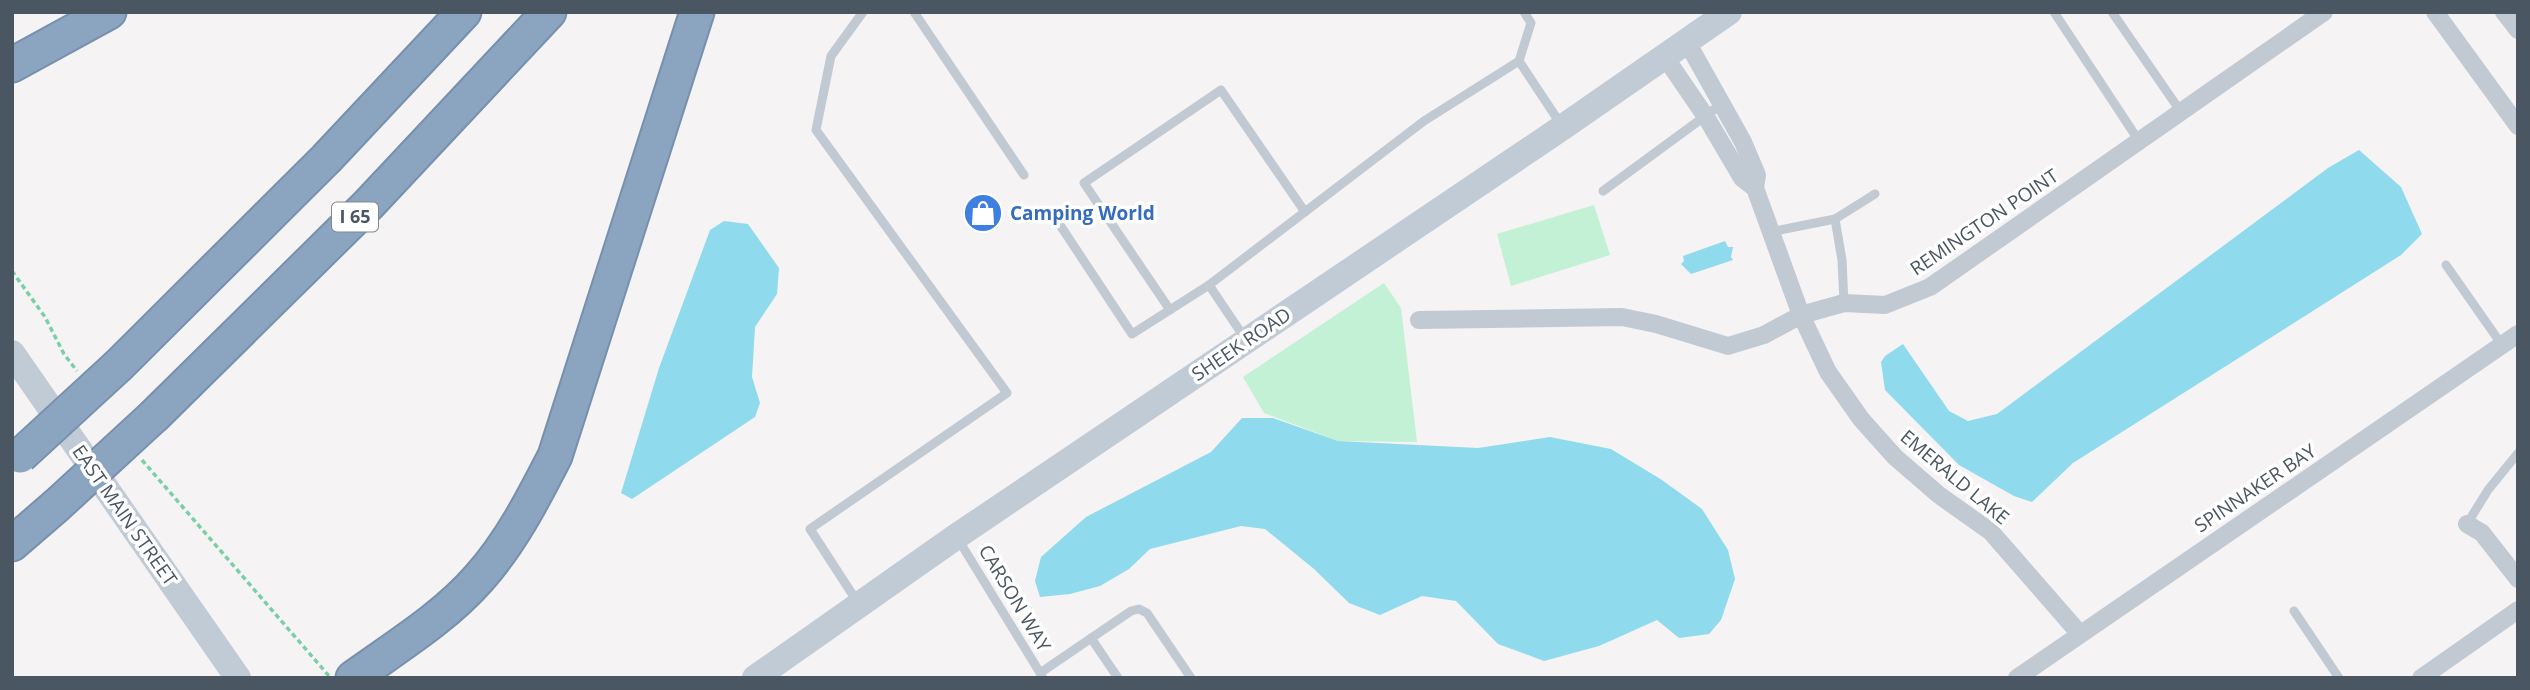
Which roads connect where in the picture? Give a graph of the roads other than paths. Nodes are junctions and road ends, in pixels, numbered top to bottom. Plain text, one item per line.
1 (109, 12) edge
2 (464, 12) edge
3 (549, 12) edge
4 (696, 12) edge
5 (863, 12) edge
6 (914, 12) edge
7 (1524, 12) edge
8 (1729, 12) edge
9 (2054, 12) edge
10 (2112, 12) edge
11 (2324, 12) edge
12 (2435, 12) edge
13 (2504, 12) edge
14 (2518, 30) edge
15 (1676, 50) junction
16 (1519, 61) junction
17 (12, 65) edge
18 (1723, 103) junction
19 (2181, 112) junction
20 (1706, 117) junction
21 (2518, 126) edge
22 (1563, 127) junction
23 (2139, 141) junction
24 (1024, 175) dead end
25 (1755, 188) junction
26 (1603, 191) dead end
27 (1875, 194) dead end
28 (1304, 212) junction
29 (1835, 219) junction
30 (1060, 225) dead end
31 (1770, 232) junction
32 (2446, 265) dead end
33 (1209, 285) junction
34 (1844, 303) junction
35 (1170, 310) junction
36 (1801, 315) junction
37 (1419, 320) dead end
38 (2518, 334) edge
39 (1246, 340) junction
40 (2502, 345) junction
41 (12, 353) edge
42 (2518, 453) edge
43 (16, 459) edge
44 (2467, 524) joint
45 (957, 536) junction
46 (12, 544) edge
47 (2518, 579) edge
48 (859, 604) junction
49 (2518, 610) edge
50 (2294, 611) dead end
51 (2080, 634) junction
52 (1091, 638) junction
53 (1042, 676) edge
54 (342, 677) edge
55 (238, 678) edge
56 (755, 678) edge
57 (1118, 678) edge
58 (1191, 678) edge
59 (2017, 678) edge
60 (2339, 678) edge
61 (2421, 678) edge

1 - 17 highway
2 - 43 highway, bridge
3 - 46 highway, I 65, bridge
4 - 54 highway
5 - 48 lane
6 - 24 lane
7 - 16 lane
8 - 15 street, SHEEK ROAD
9 - 23 lane
10 - 19 lane
11 - 19 street, REMINGTON POINT
12 - 21 street
13 - 14 street
15 - 18 street, EMERALD LAKE
15 - 20 street, EMERALD LAKE
15 - 22 street, SHEEK ROAD
16 - 22 lane
16 - 28 lane
18 - 20 lane
18 - 25 street, EMERALD LAKE
19 - 23 street, REMINGTON POINT
20 - 25 street, EMERALD LAKE
20 - 26 lane
22 - 39 street, SHEEK ROAD
23 - 34 street, REMINGTON POINT
25 - 31 street, EMERALD LAKE
27 - 29 lane
28 - 33 lane
28 - 35 lane
29 - 31 lane
29 - 34 lane
30 - 35 lane
31 - 36 street, EMERALD LAKE
32 - 40 lane
33 - 35 lane
33 - 39 lane
34 - 36 street, REMINGTON POINT
36 - 37 street, REMINGTON POINT
36 - 51 street, EMERALD LAKE
38 - 40 street, SPINNAKER BAY
39 - 45 street, SHEEK ROAD
40 - 51 street, SPINNAKER BAY
41 - 55 street, EAST MAIN STREET
42 - 44 lane
44 - 47 street
45 - 48 street, SHEEK ROAD
45 - 53 lane, CARSON WAY
48 - 56 street, SHEEK ROAD
49 - 61 street
50 - 60 lane
51 - 59 street, SPINNAKER BAY
52 - 53 lane
52 - 57 lane
52 - 58 lane

